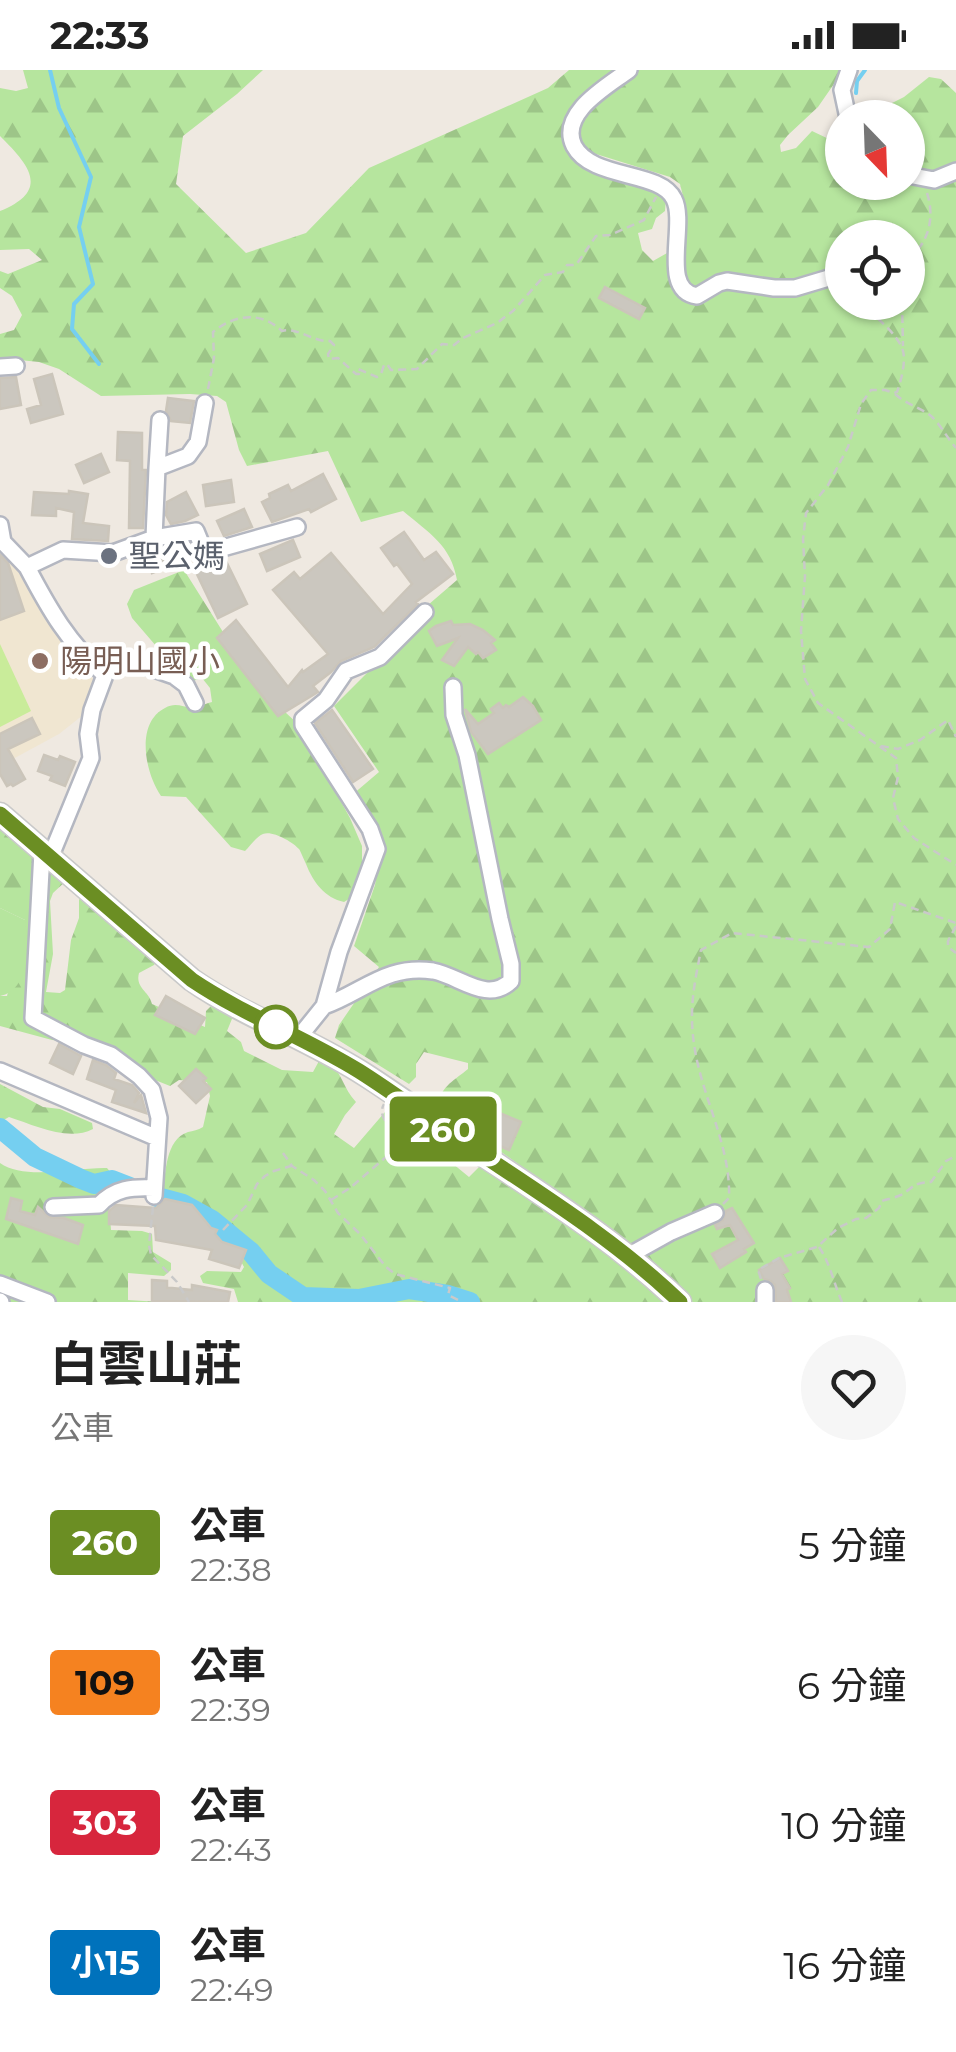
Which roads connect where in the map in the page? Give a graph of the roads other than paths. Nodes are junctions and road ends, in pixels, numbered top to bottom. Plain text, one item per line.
1 (629, 70) edge
2 (849, 70) edge
3 (844, 100) edge
4 (956, 171) edge
5 (925, 179) edge
6 (825, 279) edge
7 (205, 403) road end
8 (160, 420) dead end
9 (157, 468) junction
10 (0, 525) edge
11 (298, 527) dead end
12 (154, 538) junction
13 (27, 568) junction
14 (426, 612) dead end
15 (105, 674) junction
16 (452, 687) dead end
17 (195, 702) dead end
18 (0, 814) edge
19 (46, 855) junction
20 (324, 1006) junction
21 (299, 1037) junction
22 (0, 1070) edge
23 (157, 1138) junction
24 (53, 1207) dead end
25 (716, 1213) road end
26 (628, 1256) junction
27 (0, 1284) edge
28 (46, 1302) edge
29 (680, 1302) edge

1 - 6 street
2 - 3 street
4 - 5 street
7 - 9 street
8 - 9 street
9 - 12 street
10 - 13 street
11 - 12 street
12 - 13 street
13 - 15 street
14 - 20 street
15 - 17 street
15 - 19 street
16 - 20 street
18 - 19 main road
19 - 21 main road
19 - 23 street
20 - 21 street
21 - 26 main road
22 - 23 street
23 - 24 street
25 - 26 street
26 - 29 main road
27 - 28 street

